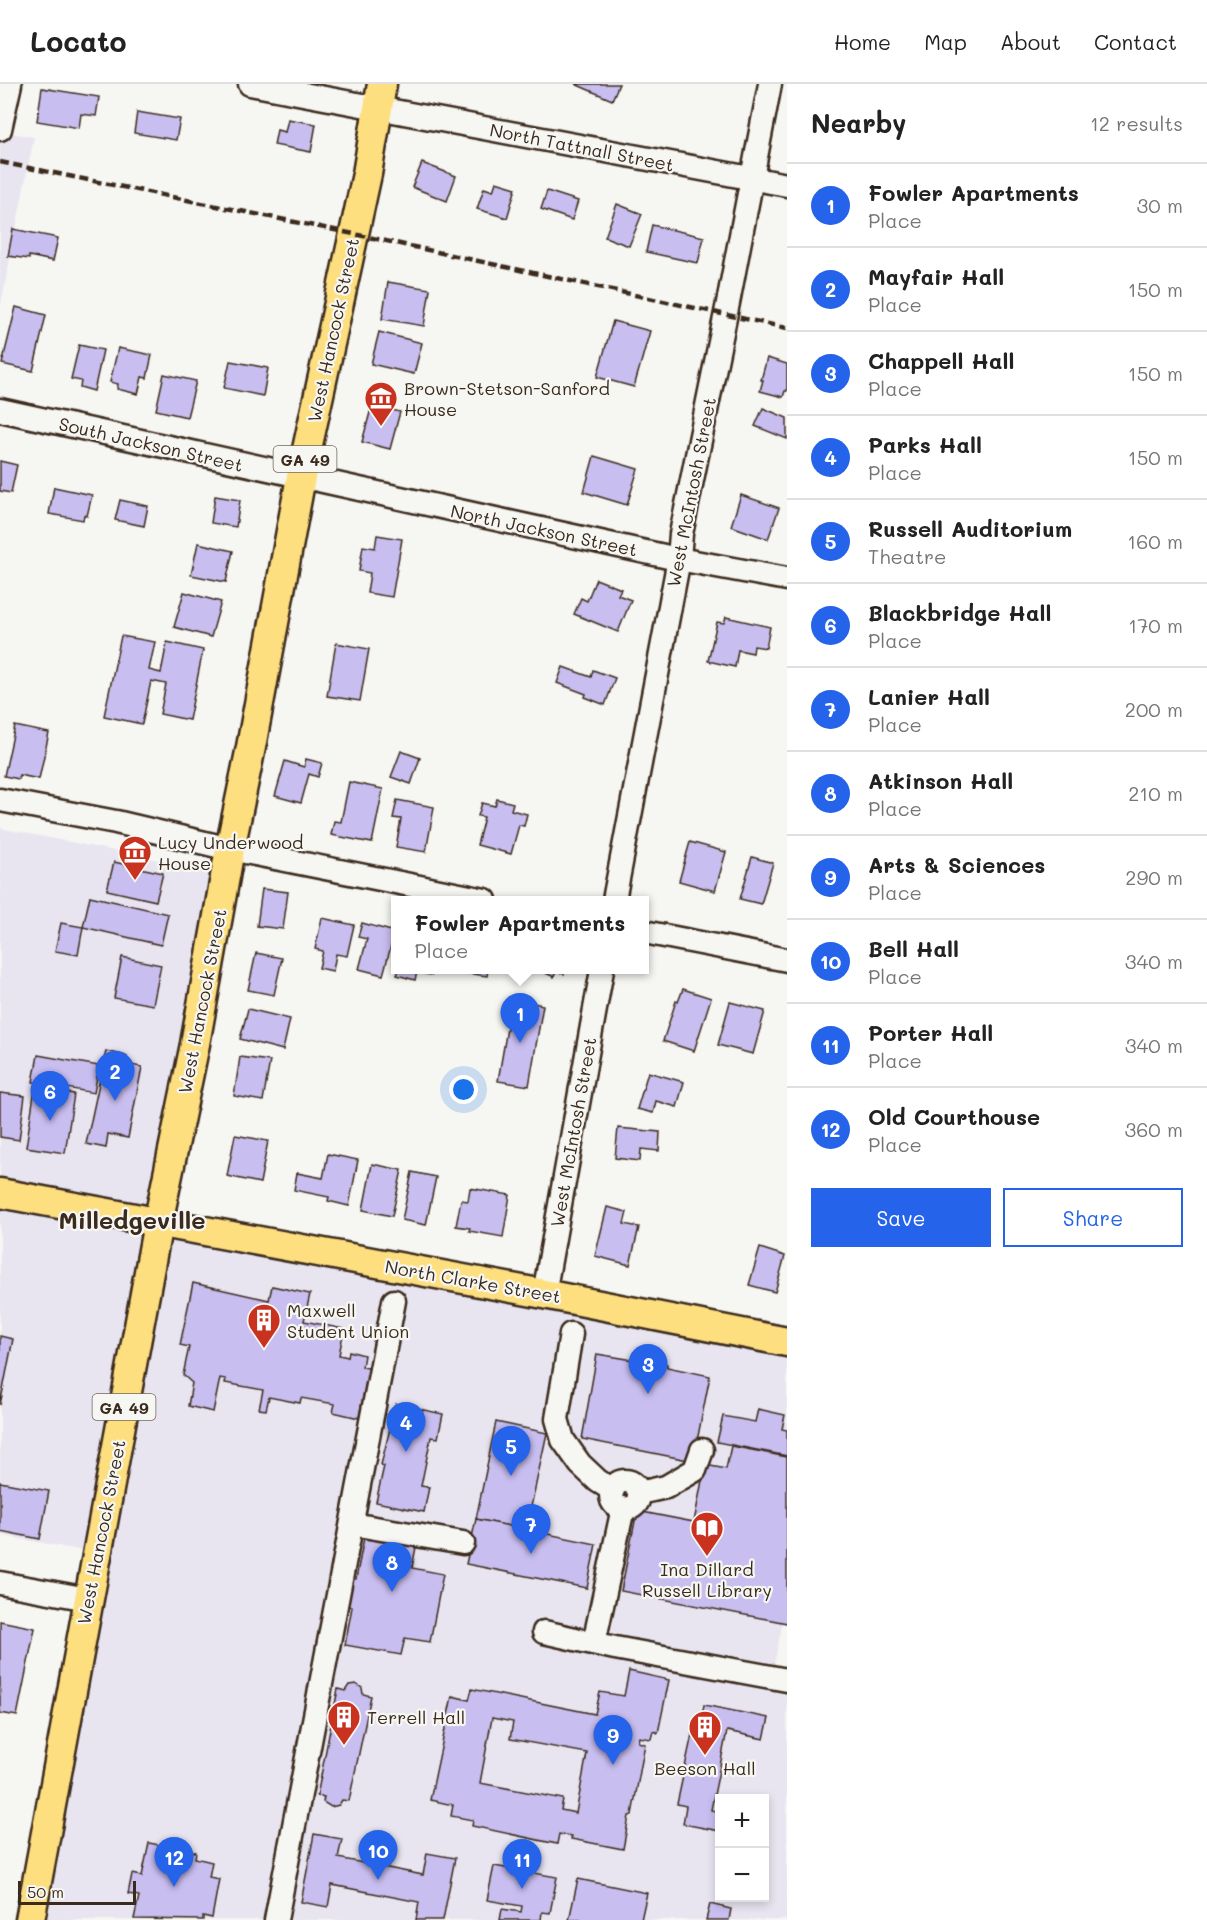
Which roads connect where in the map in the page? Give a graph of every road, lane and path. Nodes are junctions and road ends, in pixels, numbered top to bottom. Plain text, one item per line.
1 (10, 84) edge
2 (250, 84) edge
3 (770, 84) edge
4 (380, 96) edge
5 (0, 129) edge
6 (750, 178) junction
7 (787, 185) edge
8 (0, 410) edge
9 (301, 477) junction
10 (679, 559) junction
11 (787, 579) edge
12 (0, 800) edge
13 (230, 849) junction
14 (465, 896) edge
15 (615, 896) edge
16 (649, 933) edge
17 (787, 960) edge
18 (601, 974) edge
19 (0, 1193) edge
20 (158, 1223) junction
21 (544, 1294) junction
22 (394, 1301) dead end
23 (572, 1334) dead end
24 (787, 1342) edge
25 (702, 1450) dead end
26 (618, 1499) junction
27 (352, 1524) junction
28 (464, 1543) dead end
29 (0, 1583) edge
30 (88, 1599) junction
31 (544, 1632) dead end
32 (594, 1643) junction
33 (787, 1680) edge
34 (30, 1920) edge
35 (276, 1920) edge

1 - 5 street
2 - 4 street, North Tattnall Street
3 - 6 street, West McIntosh Street
4 - 6 street, North Tattnall Street
4 - 9 main road, West Hancock Street / GA 49
6 - 7 street, North Tattnall Street
6 - 10 street, West McIntosh Street
8 - 9 street, South Jackson Street
9 - 10 street, North Jackson Street
9 - 13 main road, West Hancock Street / GA 49
10 - 11 street, North Jackson Street
10 - 15 street, West McIntosh Street
12 - 13 street
13 - 14 street
13 - 20 main road, West Hancock Street / GA 49
16 - 17 street
18 - 21 street, West McIntosh Street
19 - 20 main road, North Clarke Street
20 - 21 main road, North Clarke Street
20 - 30 main road, West Hancock Street / GA 49
21 - 24 main road, North Clarke Street
22 - 27 street
23 - 26 street
25 - 26 street
26 - 32 street
27 - 28 street
27 - 35 street
29 - 30 street
30 - 34 main road, West Hancock Street / GA 49
31 - 32 street
32 - 33 street

